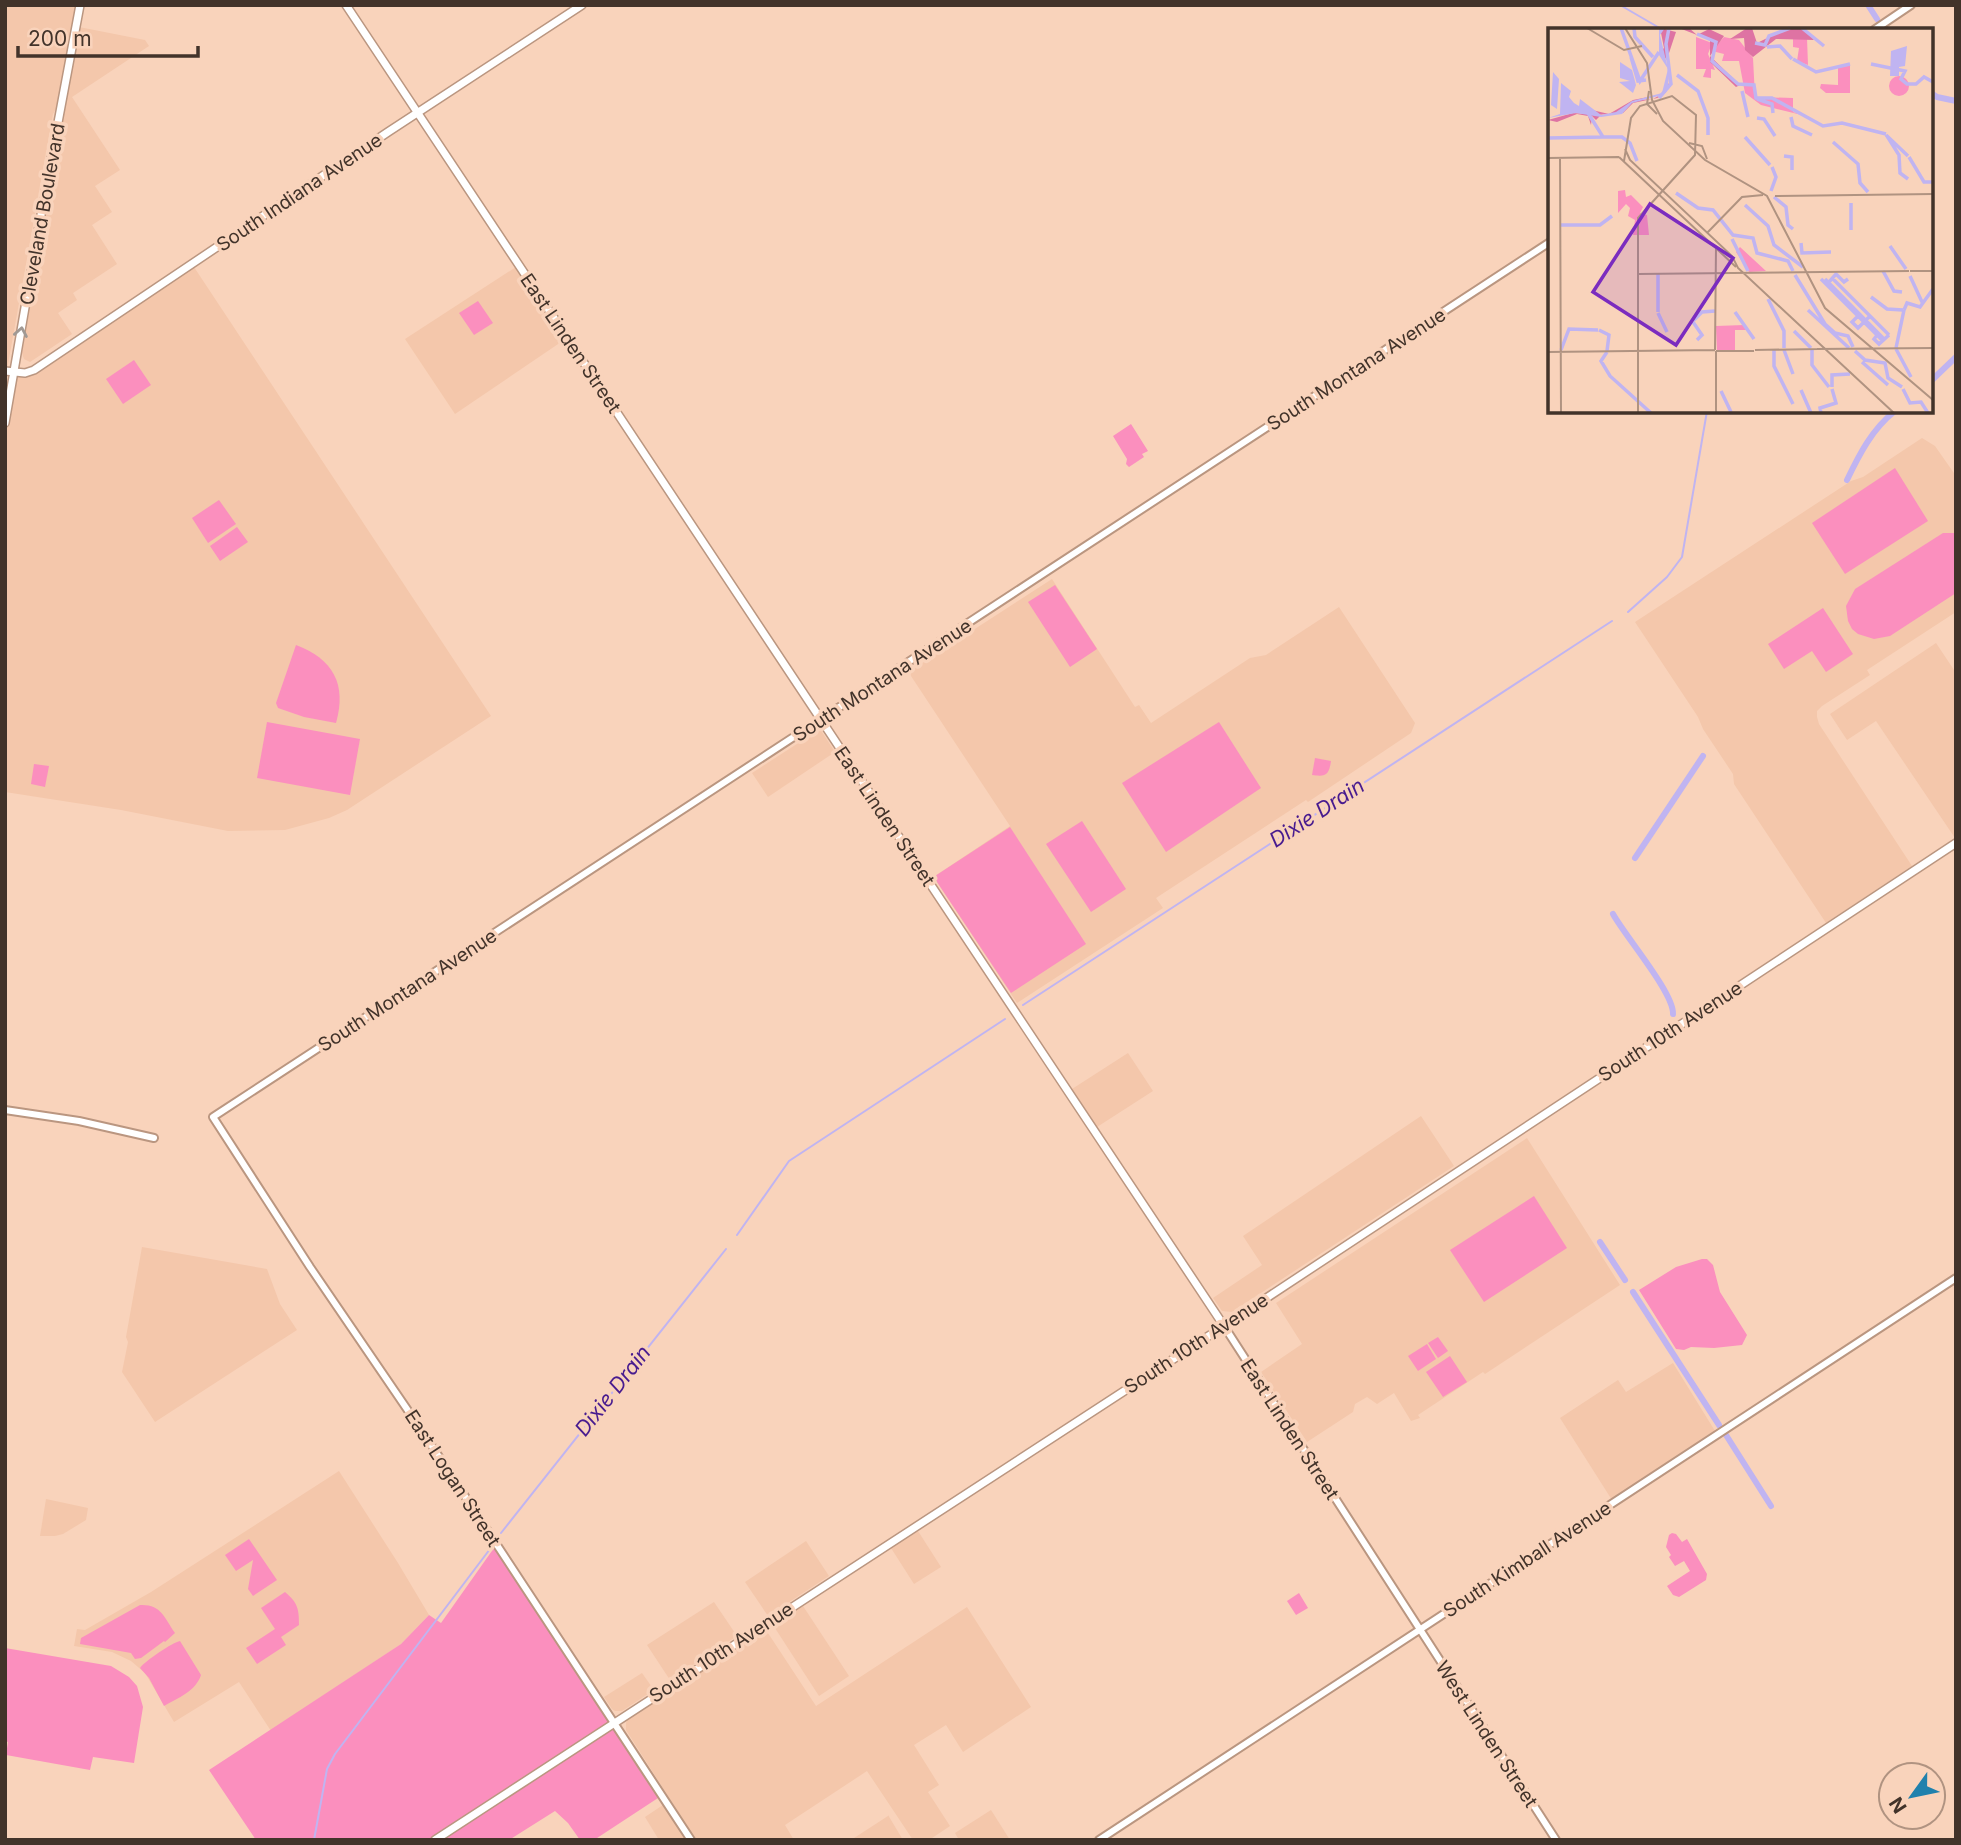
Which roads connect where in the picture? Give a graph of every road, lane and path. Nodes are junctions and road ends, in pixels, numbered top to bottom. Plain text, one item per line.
1 (80, 5) edge
2 (346, 5) edge
3 (582, 5) edge
4 (1911, 5) edge
5 (1877, 28) edge
6 (418, 113) junction
7 (1548, 243) edge
8 (9, 372) edge
9 (5, 423) edge
10 (821, 719) junction
11 (1956, 843) edge
12 (5, 1110) edge
13 (214, 1117) joint
14 (154, 1138) dead end
15 (1956, 1278) edge
16 (1224, 1326) junction
17 (1419, 1629) junction
18 (614, 1722) junction
19 (435, 1840) edge
20 (691, 1840) edge
21 (1099, 1840) edge
22 (1556, 1840) edge

8 -> 1 main road, Cleveland Boulevard
2 - 6 main road, East Linden Street
3 - 6 main road, South Indiana Avenue
4 - 5 street
6 - 8 main road, South Indiana Avenue
6 - 10 main road, East Linden Street
7 - 10 street, South Montana Avenue
8 - 9 main road, Cleveland Boulevard
10 - 13 street, South Montana Avenue
10 - 16 main road, East Linden Street
11 - 16 main road, South 10th Avenue
12 - 14 street
13 - 18 street, East Logan Street
15 - 17 street, South Kimball Avenue
16 - 17 street, East Linden Street
16 - 18 main road, South 10th Avenue
17 - 21 street, South Kimball Avenue
17 - 22 street, West Linden Street
18 - 19 main road, South 10th Avenue
18 - 20 street, East Logan Street

